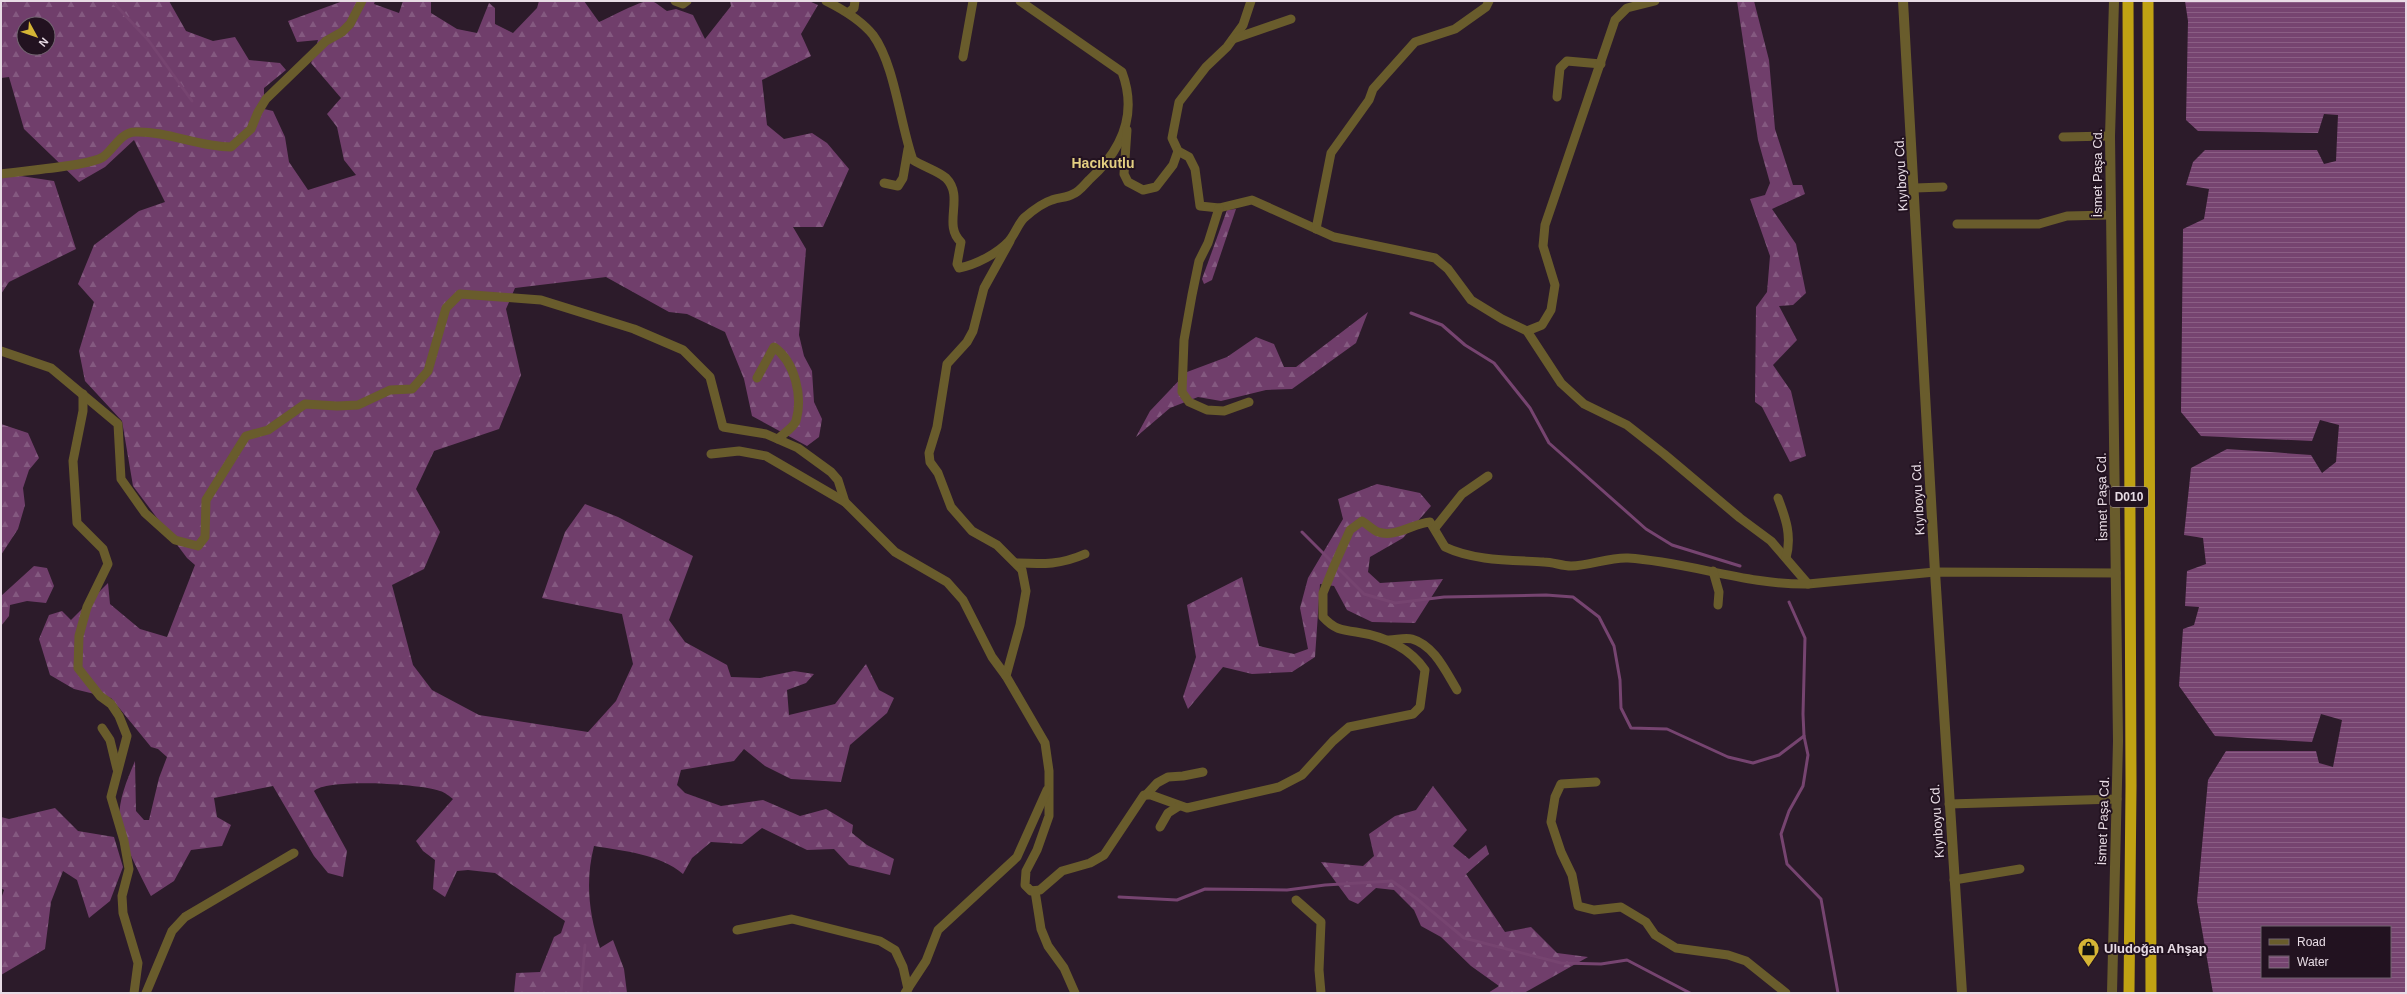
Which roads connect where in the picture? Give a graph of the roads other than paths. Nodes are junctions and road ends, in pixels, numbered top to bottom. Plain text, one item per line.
1 (362, 1) edge
2 (675, 1) edge
3 (687, 1) edge
4 (826, 1) edge
5 (856, 1) edge
6 (973, 1) edge
7 (1020, 1) edge
8 (1250, 1) edge
9 (1489, 1) edge
10 (1655, 1) edge
11 (1903, 1) edge
12 (2114, 1) edge
13 (2128, 1) edge
14 (2148, 1) edge
15 (848, 13) junction
16 (1291, 19) dead end
17 (1233, 39) junction
18 (962, 57) dead end
19 (1601, 64) junction
20 (1557, 97) dead end
21 (1127, 119) junction
22 (2110, 136) junction
23 (2063, 137) dead end
24 (908, 148) junction
25 (1178, 151) junction
26 (1, 174) edge
27 (884, 183) dead end
28 (1943, 187) dead end
29 (1915, 188) junction
30 (1219, 208) junction
31 (2110, 215) junction
32 (1958, 224) dead end
33 (1316, 229) junction
34 (1010, 241) junction
35 (1527, 331) junction
36 (1, 351) edge
37 (757, 378) dead end
38 (83, 394) junction
39 (1249, 402) dead end
40 (778, 439) junction
41 (711, 454) dead end
42 (1488, 476) dead end
43 (1778, 498) dead end
44 (845, 502) junction
45 (1435, 528) junction
46 (1085, 554) dead end
47 (1786, 558) junction
48 (1016, 563) junction
49 (1713, 571) junction
50 (1935, 572) junction
51 (2116, 573) junction
52 (1808, 584) junction
53 (1718, 605) dead end
54 (1384, 640) junction
55 (1006, 676) junction
56 (1457, 690) dead end
57 (102, 728) dead end
58 (1203, 772) dead end
59 (117, 773) junction
60 (1596, 782) dead end
61 (1048, 788) junction
62 (1146, 795) junction
63 (2117, 800) junction
64 (1949, 804) junction
65 (1179, 806) junction
66 (1160, 827) dead end
67 (294, 853) dead end
68 (2020, 869) dead end
69 (1954, 880) junction
70 (1035, 890) junction
71 (1296, 900) dead end
72 (737, 930) dead end
73 (907, 991) edge
74 (134, 993) edge
75 (146, 993) edge
76 (1075, 993) edge
77 (1321, 993) edge
78 (1786, 993) edge
79 (1962, 993) edge
80 (2112, 993) edge
81 (2129, 993) edge
82 (2151, 993) edge

1 - 26 street
2 - 3 street
4 - 15 street
5 - 15 street
6 - 18 street
7 - 21 street
8 - 17 street
9 - 33 street
10 - 19 street
11 - 29 street, Kıyıboyu Cd.
12 - 22 street, İsmet Paşa Cd.
13 - 81 highway, D010
14 - 82 highway, D010
15 - 24 street
16 - 17 street
17 - 25 street
19 - 20 street
19 - 35 street
21 - 25 street
21 - 34 street
22 - 23 street
22 - 31 street, İsmet Paşa Cd.
24 - 27 street
24 - 34 street
25 - 30 street
28 - 29 street
29 - 50 street, Kıyıboyu Cd.
30 - 33 street
30 - 39 street
31 - 32 street
31 - 51 street, İsmet Paşa Cd.
33 - 35 street
34 - 48 street
35 - 47 street
36 - 38 street
37 - 40 street
38 - 40 street
38 - 59 street
40 - 44 street
41 - 44 street
42 - 45 street
43 - 47 street
44 - 55 street
45 - 49 street
45 - 54 street
46 - 48 street
47 - 52 street
48 - 55 street
49 - 52 street
49 - 53 street
50 - 51 street
50 - 52 street
50 - 64 street, Kıyıboyu Cd.
51 - 63 street, İsmet Paşa Cd.
54 - 56 street
54 - 65 street
55 - 61 street
57 - 59 street
58 - 62 street
59 - 74 street
60 - 78 street
61 - 70 street
61 - 73 street
62 - 65 street
62 - 70 street
63 - 64 street
63 - 80 street, İsmet Paşa Cd.
64 - 69 street, Kıyıboyu Cd.
65 - 66 street
67 - 75 street
68 - 69 street
69 - 79 street, Kıyıboyu Cd.
70 - 76 street
71 - 77 street
72 - 73 street

